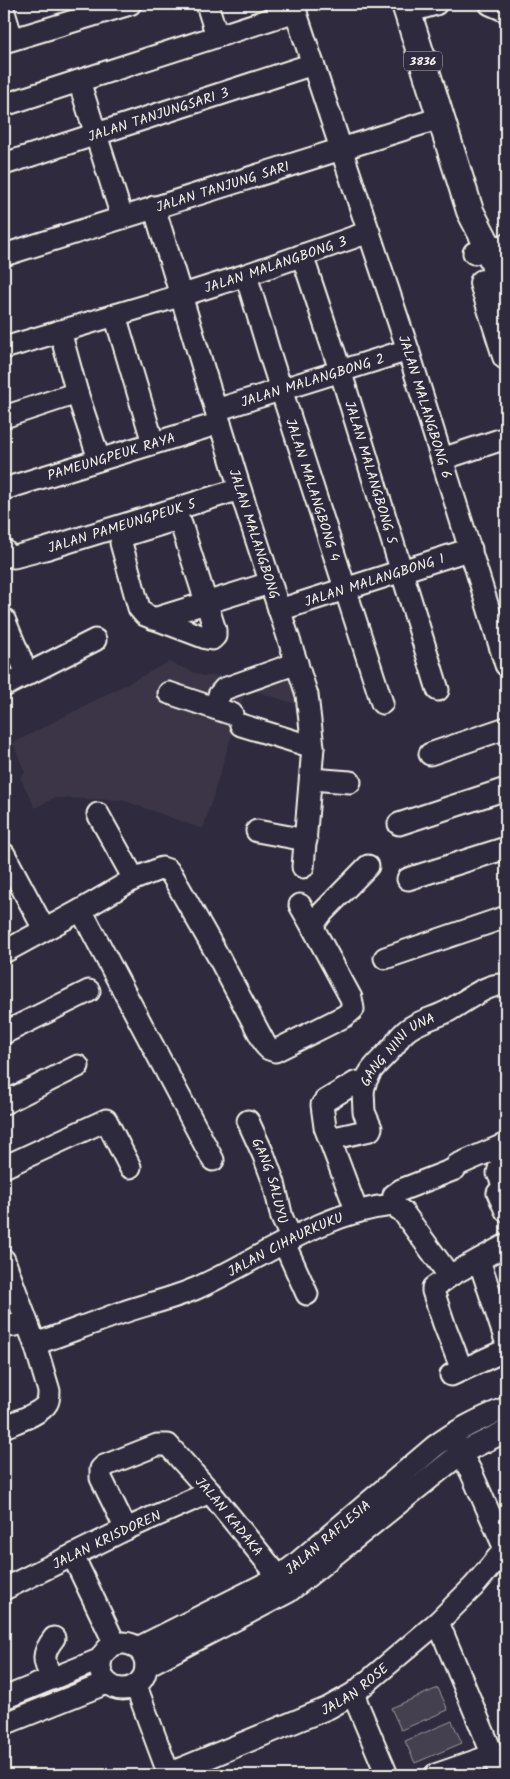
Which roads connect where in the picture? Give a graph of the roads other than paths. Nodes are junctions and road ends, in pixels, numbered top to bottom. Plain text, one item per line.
1 (130, 4) edge
2 (207, 4) edge
3 (436, 4) edge
4 (490, 4) edge
5 (295, 7) edge
6 (407, 8) edge
7 (506, 11) edge
8 (4, 12) edge
9 (217, 36) junction
10 (8, 41) edge
11 (313, 64) junction
12 (79, 81) junction
13 (4, 105) edge
14 (440, 118) junction
15 (95, 135) junction
16 (342, 149) junction
17 (4, 164) edge
18 (154, 207) junction
19 (122, 217) junction
20 (369, 232) junction
21 (490, 248) edge
22 (4, 255) edge
23 (302, 256) junction
24 (246, 275) junction
25 (180, 296) junction
26 (506, 303) edge
27 (115, 315) junction
28 (60, 331) junction
29 (504, 342) edge
30 (4, 348) edge
31 (408, 350) junction
32 (340, 370) junction
33 (281, 389) junction
34 (77, 394) junction
35 (218, 416) junction
36 (4, 417) edge
37 (506, 438) edge
38 (153, 443) junction
39 (99, 459) junction
40 (442, 459) junction
41 (4, 489) edge
42 (240, 489) junction
43 (471, 549) junction
44 (4, 550) edge
45 (402, 570) junction
46 (344, 588) junction
47 (274, 595) junction
48 (208, 607) junction
49 (4, 619) edge
50 (154, 619) junction
51 (95, 640) dead end
52 (297, 663) junction
53 (506, 666) edge
54 (27, 674) junction
55 (4, 686) edge
56 (438, 690) dead end
57 (170, 693) dead end
58 (382, 702) dead end
59 (229, 716) junction
60 (506, 728) edge
61 (313, 747) junction
62 (430, 754) dead end
63 (311, 779) junction
64 (350, 782) dead end
65 (506, 789) edge
66 (98, 814) dead end
67 (399, 824) dead end
68 (258, 831) dead end
69 (306, 840) junction
70 (506, 848) edge
71 (4, 854) edge
72 (368, 866) dead end
73 (303, 867) dead end
74 (134, 879) junction
75 (408, 879) dead end
76 (300, 904) dead end
77 (80, 910) junction
78 (506, 917) edge
79 (312, 926) junction
80 (44, 929) junction
81 (4, 952) edge
82 (385, 958) dead end
83 (506, 986) edge
84 (89, 990) dead end
85 (4, 1033) edge
86 (78, 1066) dead end
87 (364, 1090) junction
88 (4, 1103) edge
89 (248, 1121) dead end
90 (330, 1139) junction
91 (506, 1144) edge
92 (213, 1160) dead end
93 (506, 1166) edge
94 (4, 1167) edge
95 (130, 1167) dead end
96 (393, 1205) junction
97 (357, 1212) junction
98 (506, 1212) edge
99 (288, 1241) junction
100 (506, 1245) edge
101 (4, 1260) edge
102 (479, 1260) junction
103 (451, 1275) junction
104 (307, 1294) dead end
105 (27, 1322) junction
106 (4, 1327) edge
107 (506, 1341) edge
108 (35, 1344) junction
109 (506, 1350) edge
110 (506, 1408) edge
111 (4, 1427) edge
112 (506, 1431) edge
113 (451, 1435) junction
114 (461, 1453) junction
115 (210, 1492) junction
116 (126, 1529) junction
117 (506, 1549) edge
118 (73, 1556) junction
119 (283, 1584) junction
120 (4, 1590) edge
121 (438, 1622) junction
122 (54, 1638) dead end
123 (108, 1651) junction
124 (142, 1657) junction
125 (53, 1678) junction
126 (108, 1684) junction
127 (136, 1686) junction
128 (353, 1694) junction
129 (4, 1698) edge
130 (4, 1724) edge
131 (493, 1755) junction
132 (168, 1775) edge
133 (387, 1775) edge
134 (435, 1775) edge
135 (501, 1775) edge

1 - 10 street
2 - 9 street
3 - 6 street
4 - 7 street
5 - 9 street
5 - 11 street, JALAN MALANGBONG 6
6 - 14 main road, 3836
8 - 10 street
9 - 12 street
11 - 15 street, JALAN TANJUNGSARI 3
11 - 16 street, JALAN MALANGBONG 6
12 - 13 street
12 - 15 street
14 - 16 street, JALAN TANJUNG SARI
14 - 21 main road
15 - 17 street, JALAN TANJUNGSARI 3
15 - 19 street
16 - 18 street, JALAN TANJUNG SARI
16 - 20 street, JALAN MALANGBONG 6
18 - 19 street, JALAN TANJUNG SARI
18 - 25 street, JALAN MALANGBONG
19 - 22 street, JALAN TANJUNG SARI
20 - 23 street, JALAN MALANGBONG 3
20 - 31 street, JALAN MALANGBONG 6
21 - 26 main road
21 - 29 main road
23 - 24 street, JALAN MALANGBONG 3
23 - 32 street, JALAN MALANGBONG 5
24 - 25 street, JALAN MALANGBONG 3
24 - 33 street, JALAN MALANGBONG 4
25 - 27 street, JALAN MALANGBONG 3
25 - 35 street, JALAN MALANGBONG
27 - 28 street, JALAN MALANGBONG 3
27 - 38 street
28 - 30 street, JALAN MALANGBONG 3
28 - 34 street
31 - 32 street, JALAN MALANGBONG 2
31 - 40 street, JALAN MALANGBONG 6
32 - 33 street, JALAN MALANGBONG 2
32 - 45 street, JALAN MALANGBONG 5
33 - 35 street, JALAN MALANGBONG 2
33 - 46 street, JALAN MALANGBONG 4
34 - 36 street
34 - 39 street
35 - 38 street, PAMEUNGPEUK RAYA
35 - 42 street, JALAN MALANGBONG
37 - 40 street
38 - 39 street, PAMEUNGPEUK RAYA
39 - 41 street, PAMEUNGPEUK RAYA
40 - 43 street, JALAN MALANGBONG 6
42 - 44 street, JALAN PAMEUNGPEUK 5
42 - 47 street, JALAN MALANGBONG
43 - 45 street, JALAN MALANGBONG 1
43 - 53 street, JALAN MALANGBONG 6
45 - 46 street, JALAN MALANGBONG 1
45 - 56 street, JALAN MALANGBONG 5
46 - 47 street, JALAN MALANGBONG 1
46 - 58 street, JALAN MALANGBONG 4
47 - 48 street, JALAN MALANGBONG 1
47 - 52 street, JALAN MALANGBONG
48 - 50 street, JALAN MALANGBONG 1
48 - 50 street
48 - 50 street
49 - 54 street
51 - 54 street
52 - 59 street
52 - 61 street, JALAN MALANGBONG
54 - 55 street
57 - 59 street
59 - 61 street
60 - 62 street
61 - 63 street, JALAN MALANGBONG
63 - 64 street
63 - 69 street, JALAN MALANGBONG
65 - 67 street
66 - 74 street
68 - 69 street
69 - 73 street, JALAN MALANGBONG
70 - 75 street
71 - 80 street
72 - 79 street
74 - 77 street
74 - 79 street
76 - 79 street
77 - 80 street
77 - 92 street
78 - 82 street
80 - 81 street
83 - 87 street, GANG NINI UNA
84 - 85 street
86 - 88 street
87 - 90 street
87 - 90 street, GANG NINI UNA
89 - 99 street, GANG SALUYU
90 - 97 street, GANG NINI UNA
91 - 96 street
93 - 98 street
94 - 95 street
96 - 97 street, JALAN CIHAURKUKU
96 - 103 street
97 - 99 street, JALAN CIHAURKUKU
99 - 104 street, GANG SALUYU
99 - 108 street, JALAN CIHAURKUKU
100 - 102 street
101 - 105 street
102 - 103 street
102 - 107 street
103 - 109 street
105 - 106 street
105 - 108 street
108 - 111 street
110 - 113 street, JALAN RAFLESIA
112 - 114 street, JALAN RAFLESIA
113 - 114 street
113 - 119 street, JALAN RAFLESIA
114 - 117 street
114 - 119 street, JALAN RAFLESIA
115 - 116 street, JALAN KRISDOREN
115 - 116 street, JALAN KADAKA
115 - 119 street, JALAN KADAKA
116 - 118 street, JALAN KRISDOREN
117 - 121 street, JALAN ROSE
118 - 120 street, JALAN KRISDOREN
118 - 123 street
119 - 124 street, JALAN RAFLESIA
121 - 128 street, JALAN ROSE
121 - 131 street
122 - 125 street
123 - 124 street
123 - 125 street
123 - 126 street
124 - 127 street
125 - 129 street
126 - 127 street
126 - 130 street
127 - 132 street
128 - 132 street, JALAN ROSE
128 - 133 street
131 - 134 street
131 - 135 street

